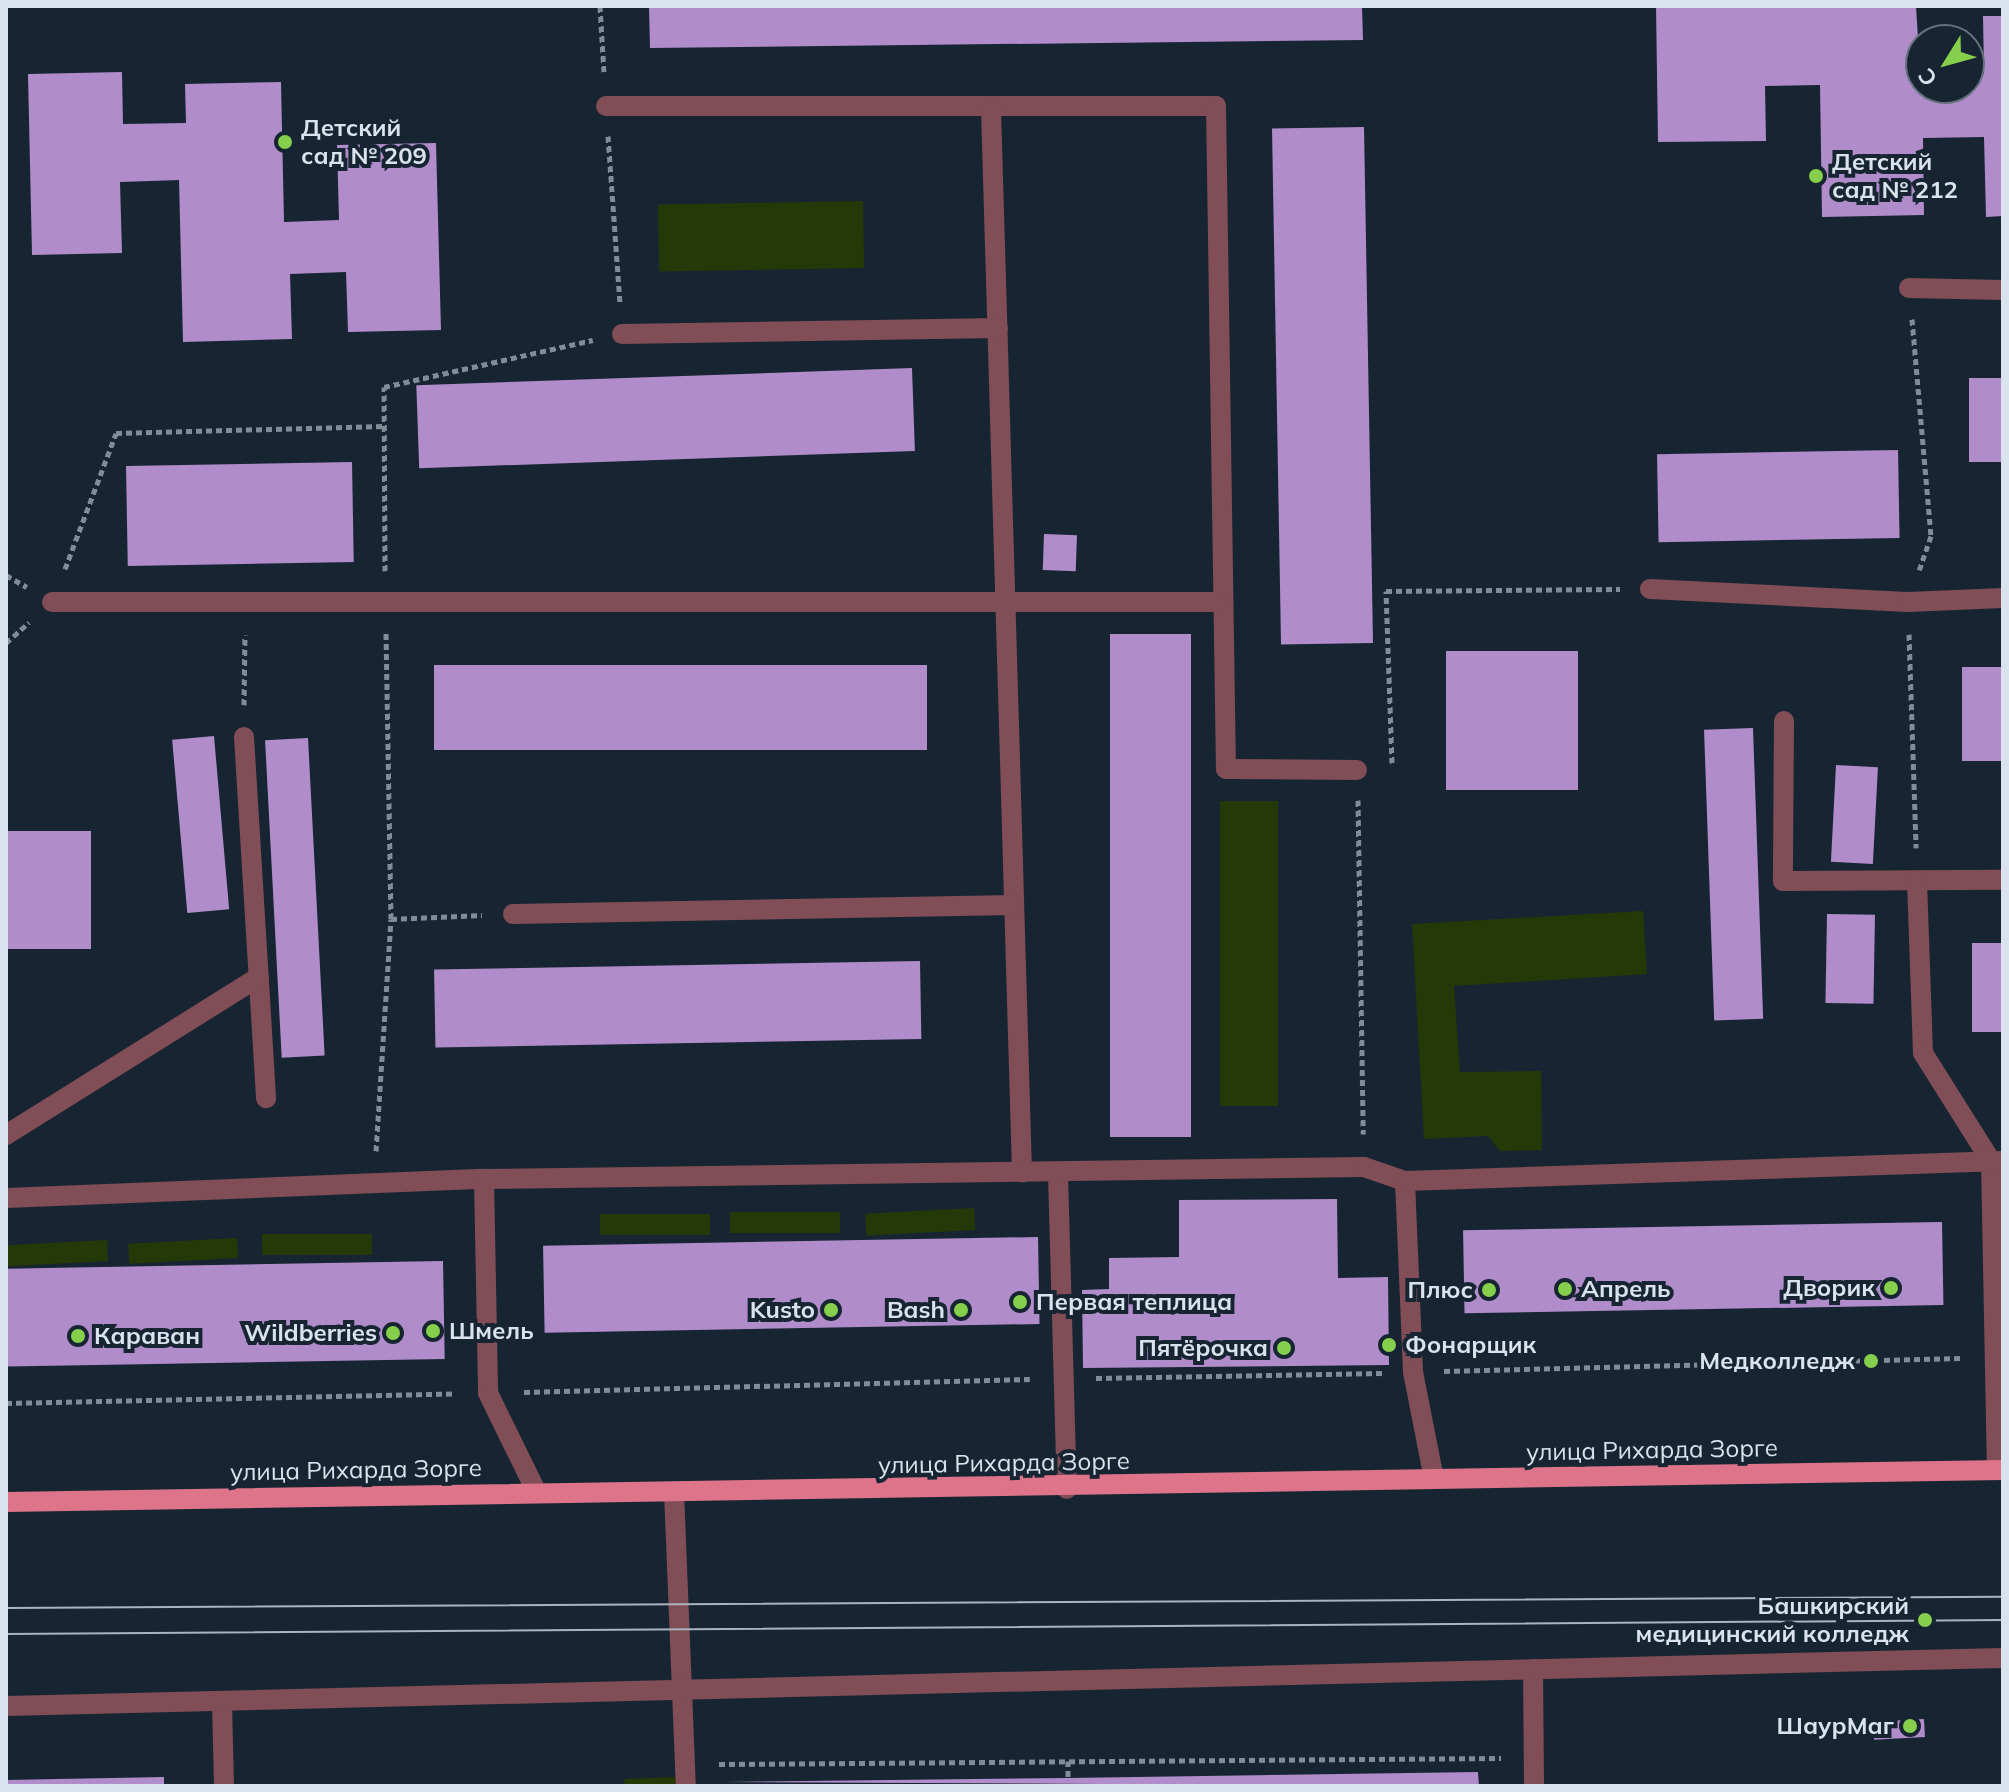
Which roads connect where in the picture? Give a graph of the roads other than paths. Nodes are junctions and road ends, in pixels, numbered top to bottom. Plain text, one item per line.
1 (606, 106) road end
2 (991, 109) junction
3 (1909, 288) dead end
4 (2003, 290) edge
5 (998, 328) junction
6 (622, 334) road end
7 (1650, 589) road end
8 (2003, 598) edge
9 (52, 602) road end
10 (1219, 602) junction
11 (1006, 605) junction
12 (1784, 721) dead end
13 (244, 737) road end
14 (1357, 770) road end
15 (2003, 880) edge
16 (1917, 881) junction
17 (1014, 905) junction
18 (513, 914) road end
19 (259, 977) junction
20 (266, 1098) dead end
21 (6, 1135) edge
22 (1997, 1161) edge
23 (1022, 1173) junction
24 (1058, 1174) junction
25 (484, 1179) junction
26 (1405, 1181) junction
27 (6, 1198) edge
28 (2000, 1470) edge
29 (1434, 1479) junction
30 (1067, 1489) junction
31 (674, 1492) junction
32 (537, 1493) junction
33 (6, 1502) edge
34 (2003, 1658) edge
35 (1533, 1669) junction
36 (684, 1691) junction
37 (222, 1703) junction
38 (6, 1706) edge
39 (224, 1786) edge
40 (686, 1786) edge
41 (1534, 1786) edge

1 - 2 street
2 - 5 street
2 - 10 street
3 - 4 street
5 - 6 street
5 - 11 street
7 - 8 street
9 - 11 street
10 - 11 street
10 - 14 street
11 - 17 street
12 - 16 street
13 - 19 street
15 - 16 street
16 - 22 street
17 - 18 street
17 - 23 street
19 - 20 street
19 - 21 street
22 - 26 street
22 - 28 street
23 - 24 street
23 - 25 street
24 - 26 street
24 - 30 street
25 - 27 street
25 - 32 street
26 - 29 street
28 - 29 main road, улица Рихарда Зорге
29 - 30 main road, улица Рихарда Зорге
30 - 31 main road, улица Рихарда Зорге
31 - 32 main road, улица Рихарда Зорге
31 - 36 street
32 - 33 main road, улица Рихарда Зорге
34 - 35 street
35 - 36 street
35 - 41 street
36 - 37 street
36 - 40 street
37 - 38 street
37 - 39 street

